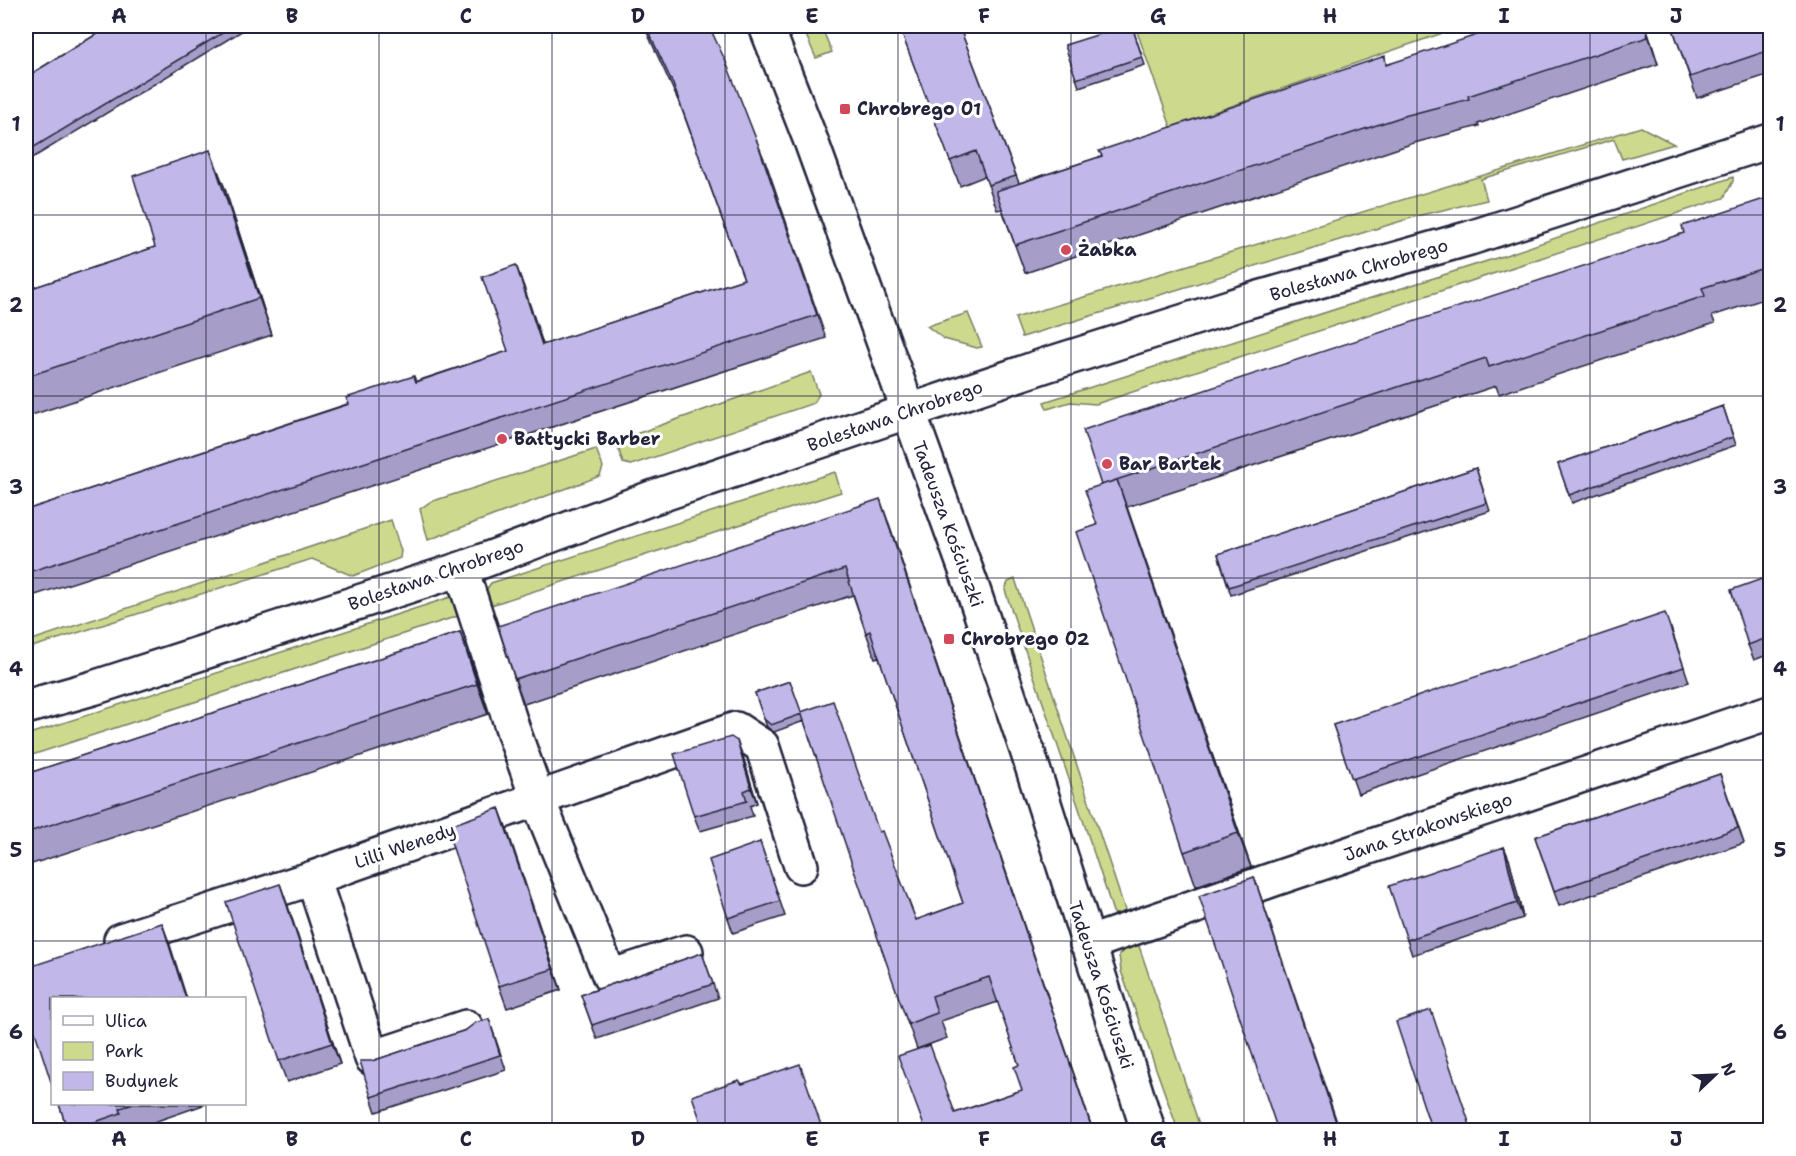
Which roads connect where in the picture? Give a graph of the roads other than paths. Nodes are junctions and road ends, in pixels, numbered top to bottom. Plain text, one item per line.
1 (766, 26) edge
2 (1770, 141) edge
3 (908, 413) junction
4 (461, 569) junction
5 (26, 707) edge
6 (1770, 712) edge
7 (538, 800) junction
8 (801, 866) dead end
9 (313, 878) junction
10 (1087, 944) junction
11 (92, 950) edge
12 (686, 952) dead end
13 (466, 1027) edge
14 (1148, 1131) edge

1 - 3 street, Tadeusza Kościuszki
2 - 3 street, Bolesława Chrobrego
3 - 4 street, Bolesława Chrobrego
3 - 10 street, Tadeusza Kościuszki
4 - 5 street, Bolesława Chrobrego
4 - 7 street
6 - 10 street, Jana Strakowskiego
7 - 8 street, Lilli Wenedy
7 - 9 street, Lilli Wenedy
7 - 12 street
9 - 11 street, Lilli Wenedy
9 - 13 street
10 - 14 street, Tadeusza Kościuszki

